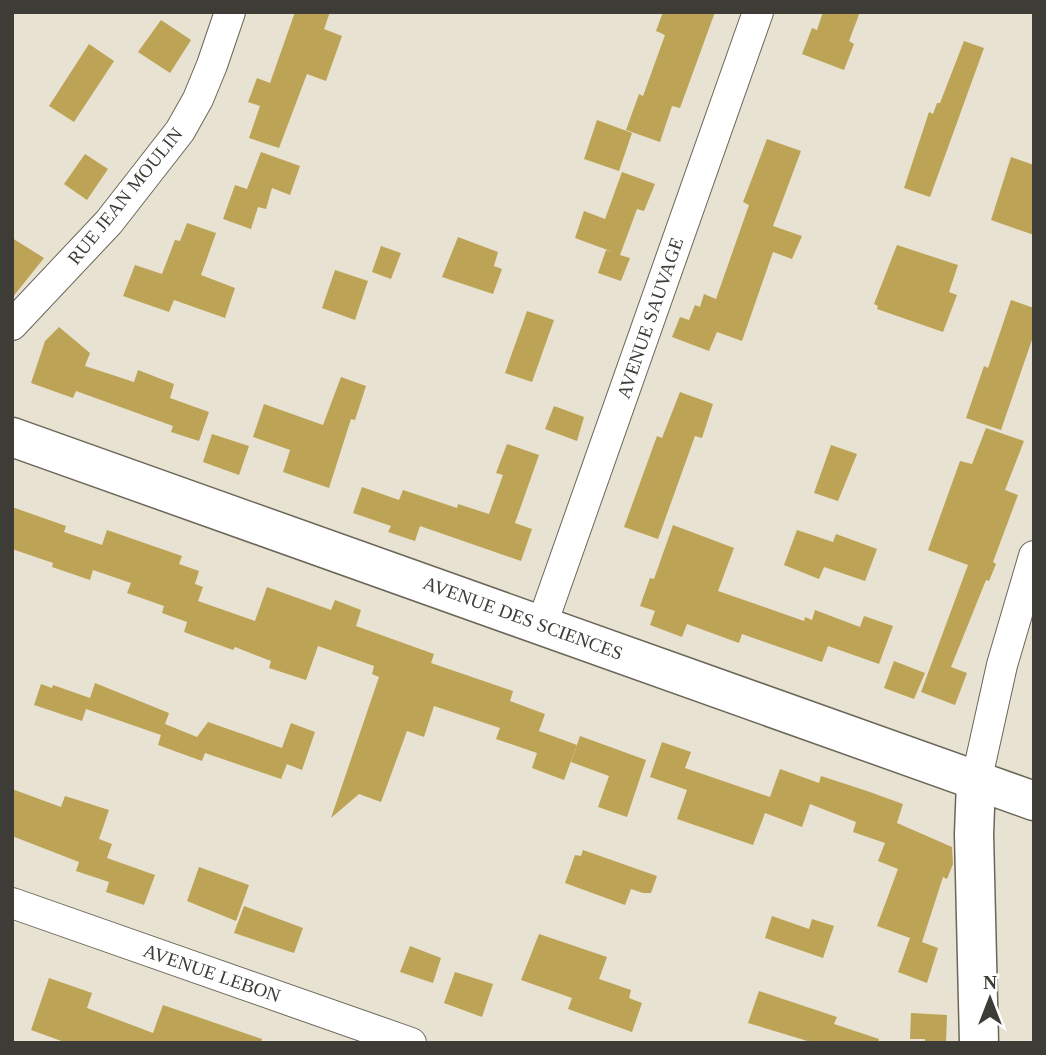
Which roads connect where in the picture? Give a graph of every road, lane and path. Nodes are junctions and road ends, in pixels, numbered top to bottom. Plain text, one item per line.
1 (230, 12) edge
2 (758, 12) edge
3 (12, 325) edge
4 (12, 437) edge
5 (1034, 556) edge
6 (542, 624) junction
7 (976, 782) junction
8 (1034, 801) edge
9 (12, 903) edge
10 (411, 1043) edge
11 (979, 1043) edge

1 - 3 street, RUE JEAN MOULIN
2 - 6 street, AVENUE SAUVAGE
4 - 6 street, AVENUE DES SCIENCES
5 - 7 street
6 - 7 street, AVENUE DES SCIENCES
7 - 8 street, AVENUE DES SCIENCES
7 - 11 street
9 - 10 street, AVENUE LEBON

